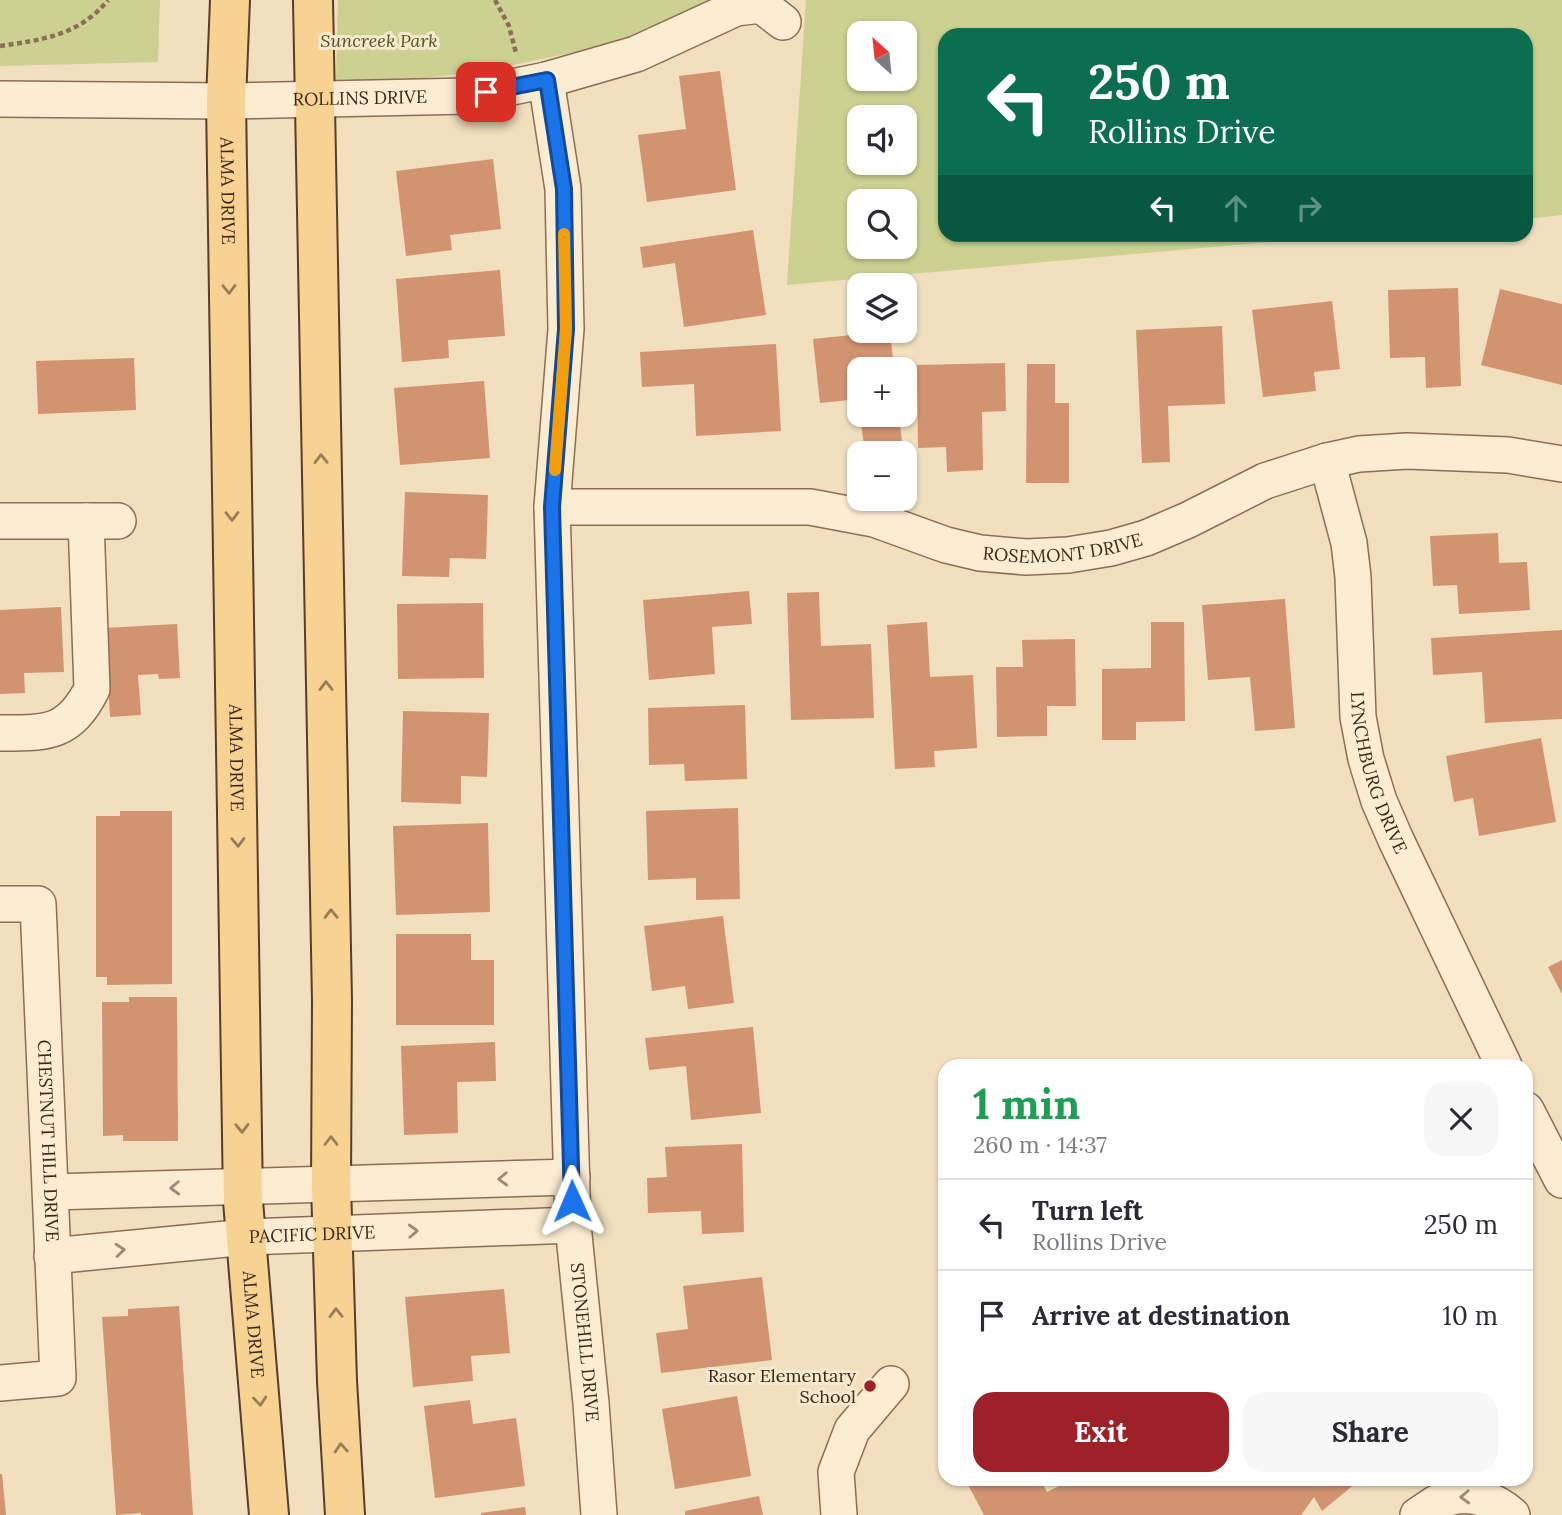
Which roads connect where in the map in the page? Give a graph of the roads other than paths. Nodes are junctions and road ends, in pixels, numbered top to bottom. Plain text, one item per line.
1 (229, 0) edge
2 (313, 0) edge
3 (783, 22) dead end
4 (535, 83) junction
5 (0, 99) edge
6 (314, 99) junction
7 (226, 101) junction
8 (1327, 461) junction
9 (1562, 464) edge
10 (552, 507) junction
11 (0, 521) edge
12 (0, 733) edge
13 (0, 904) edge
14 (1501, 1059) edge
15 (1533, 1124) edge
16 (572, 1177) junction
17 (1562, 1180) edge
18 (331, 1185) junction
19 (244, 1187) junction
20 (51, 1192) junction
21 (573, 1224) junction
22 (334, 1234) junction
23 (247, 1237) junction
24 (52, 1256) junction
25 (0, 1383) edge
26 (891, 1384) dead end
27 (269, 1515) edge
28 (345, 1515) edge
29 (599, 1515) edge
30 (839, 1515) edge
31 (1418, 1515) edge
32 (1512, 1515) edge

1 - 7 main road, ALMA DRIVE
2 - 6 main road
3 - 4 street, ROLLINS DRIVE
4 - 6 street, ROLLINS DRIVE
4 - 10 street, STONEHILL DRIVE
5 - 7 street, ROLLINS DRIVE
6 - 7 street, ROLLINS DRIVE
18 -> 6 main road
7 -> 19 main road, ALMA DRIVE
8 - 9 street, ROSEMONT DRIVE
8 - 10 street, ROSEMONT DRIVE
8 - 14 street, LYNCHBURG DRIVE
10 - 16 street, STONEHILL DRIVE
11 - 12 street
13 - 20 street, CHESTNUT HILL DRIVE
15 - 17 street
16 -> 18 street
16 - 21 street, STONEHILL DRIVE
18 - 19 street
18 - 22 main road
19 -> 20 street
19 - 23 main road, ALMA DRIVE
20 - 24 street, CHESTNUT HILL DRIVE
22 -> 21 street, PACIFIC DRIVE
21 - 29 street, STONEHILL DRIVE
22 - 23 street, PACIFIC DRIVE
28 -> 22 main road
24 -> 23 street, PACIFIC DRIVE
23 -> 27 main road, ALMA DRIVE
24 - 25 street, CHESTNUT HILL DRIVE
26 - 30 street
32 -> 31 street

